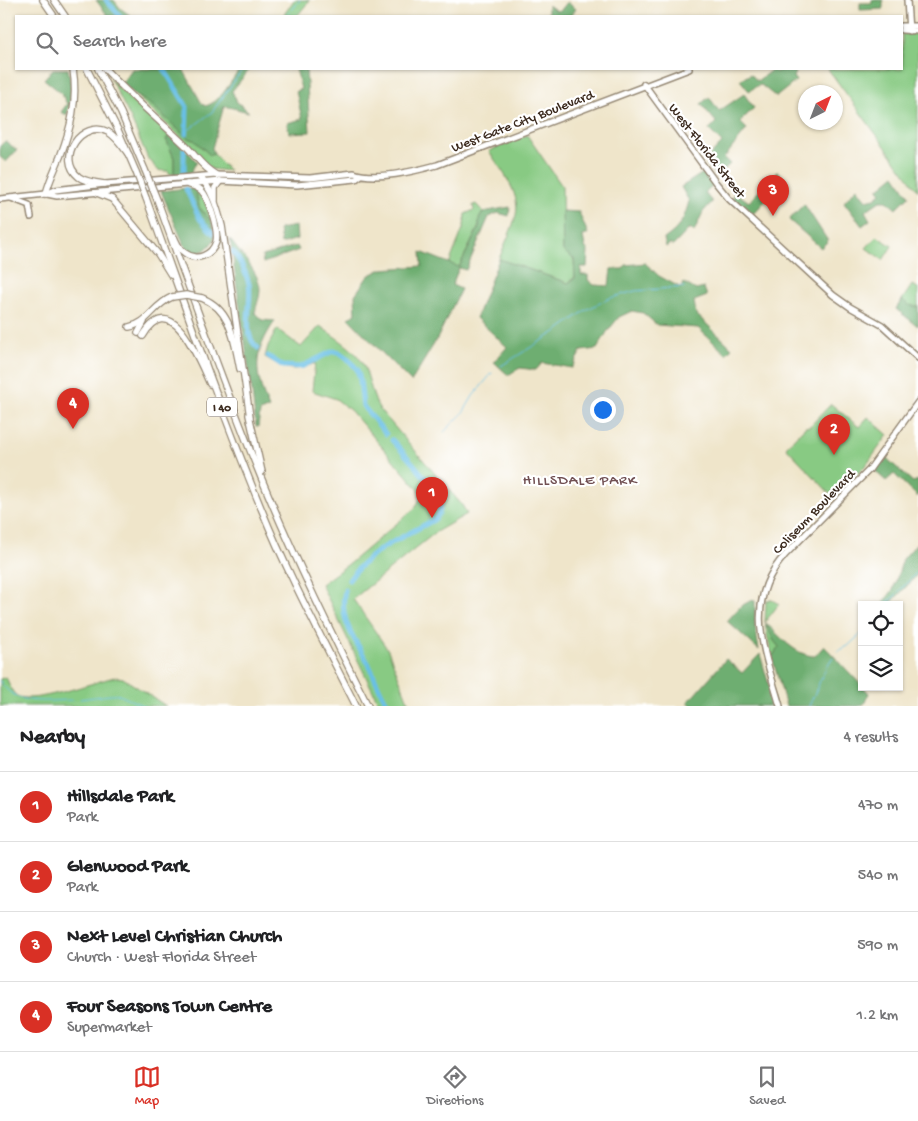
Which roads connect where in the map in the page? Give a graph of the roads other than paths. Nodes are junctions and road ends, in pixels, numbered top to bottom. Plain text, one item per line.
1 (43, 0) edge
2 (907, 0) edge
3 (56, 3) edge
4 (52, 15) edge
5 (64, 15) edge
6 (903, 26) edge
7 (918, 26) edge
8 (909, 28) junction
9 (903, 30) edge
10 (918, 31) edge
11 (73, 70) edge
12 (88, 70) edge
13 (99, 70) edge
14 (106, 70) edge
15 (685, 70) edge
16 (644, 84) junction
17 (129, 155) junction
18 (216, 175) junction
19 (360, 176) junction
20 (199, 177) junction
21 (220, 181) junction
22 (205, 182) junction
23 (105, 184) junction
24 (187, 184) junction
25 (97, 193) junction
26 (46, 194) junction
27 (10, 198) junction
28 (0, 199) edge
29 (215, 202) junction
30 (158, 204) junction
31 (31, 217) dead end
32 (182, 295) junction
33 (148, 316) junction
34 (129, 327) dead end
35 (918, 358) edge
36 (918, 402) edge
37 (250, 417) junction
38 (226, 418) junction
39 (265, 486) junction
40 (356, 706) edge
41 (368, 706) edge
42 (780, 706) edge

1 - 4 highway
2 - 8 main road
3 - 5 highway
6 - 8 main road
7 - 8 main road
8 - 9 main road
8 - 10 main road
11 - 26 highway
12 - 17 highway, I 40
13 - 30 highway, I 40, bridge
14 - 18 highway
15 - 16 main road, West Gate City Boulevard
16 - 19 main road, West Gate City Boulevard
16 - 35 main road, West Florida Street
17 - 23 highway
17 - 32 highway, I 40, bridge
18 - 19 main road, West Gate City Boulevard
18 - 20 main road, West Gate City Boulevard
19 - 21 main road, West Gate City Boulevard
20 - 22 highway
20 - 23 main road, West Gate City Boulevard
21 - 22 main road, West Gate City Boulevard
21 - 29 highway
22 - 24 main road, West Gate City Boulevard
22 - 29 highway
23 - 26 main road, West Gate City Boulevard
24 - 25 main road, West Gate City Boulevard
24 - 30 highway
25 - 26 main road, West Gate City Boulevard
25 - 32 highway
26 - 27 main road, West Gate City Boulevard
27 - 28 main road, West Gate City Boulevard
27 - 31 main road
29 - 37 highway
30 - 39 highway, I 40
32 - 38 highway, I 40
33 - 34 highway
33 - 37 highway, bridge
33 - 38 highway
36 - 42 main road, Coliseum Boulevard
37 - 39 highway
38 - 40 highway, I 40
39 - 41 highway, I 40

